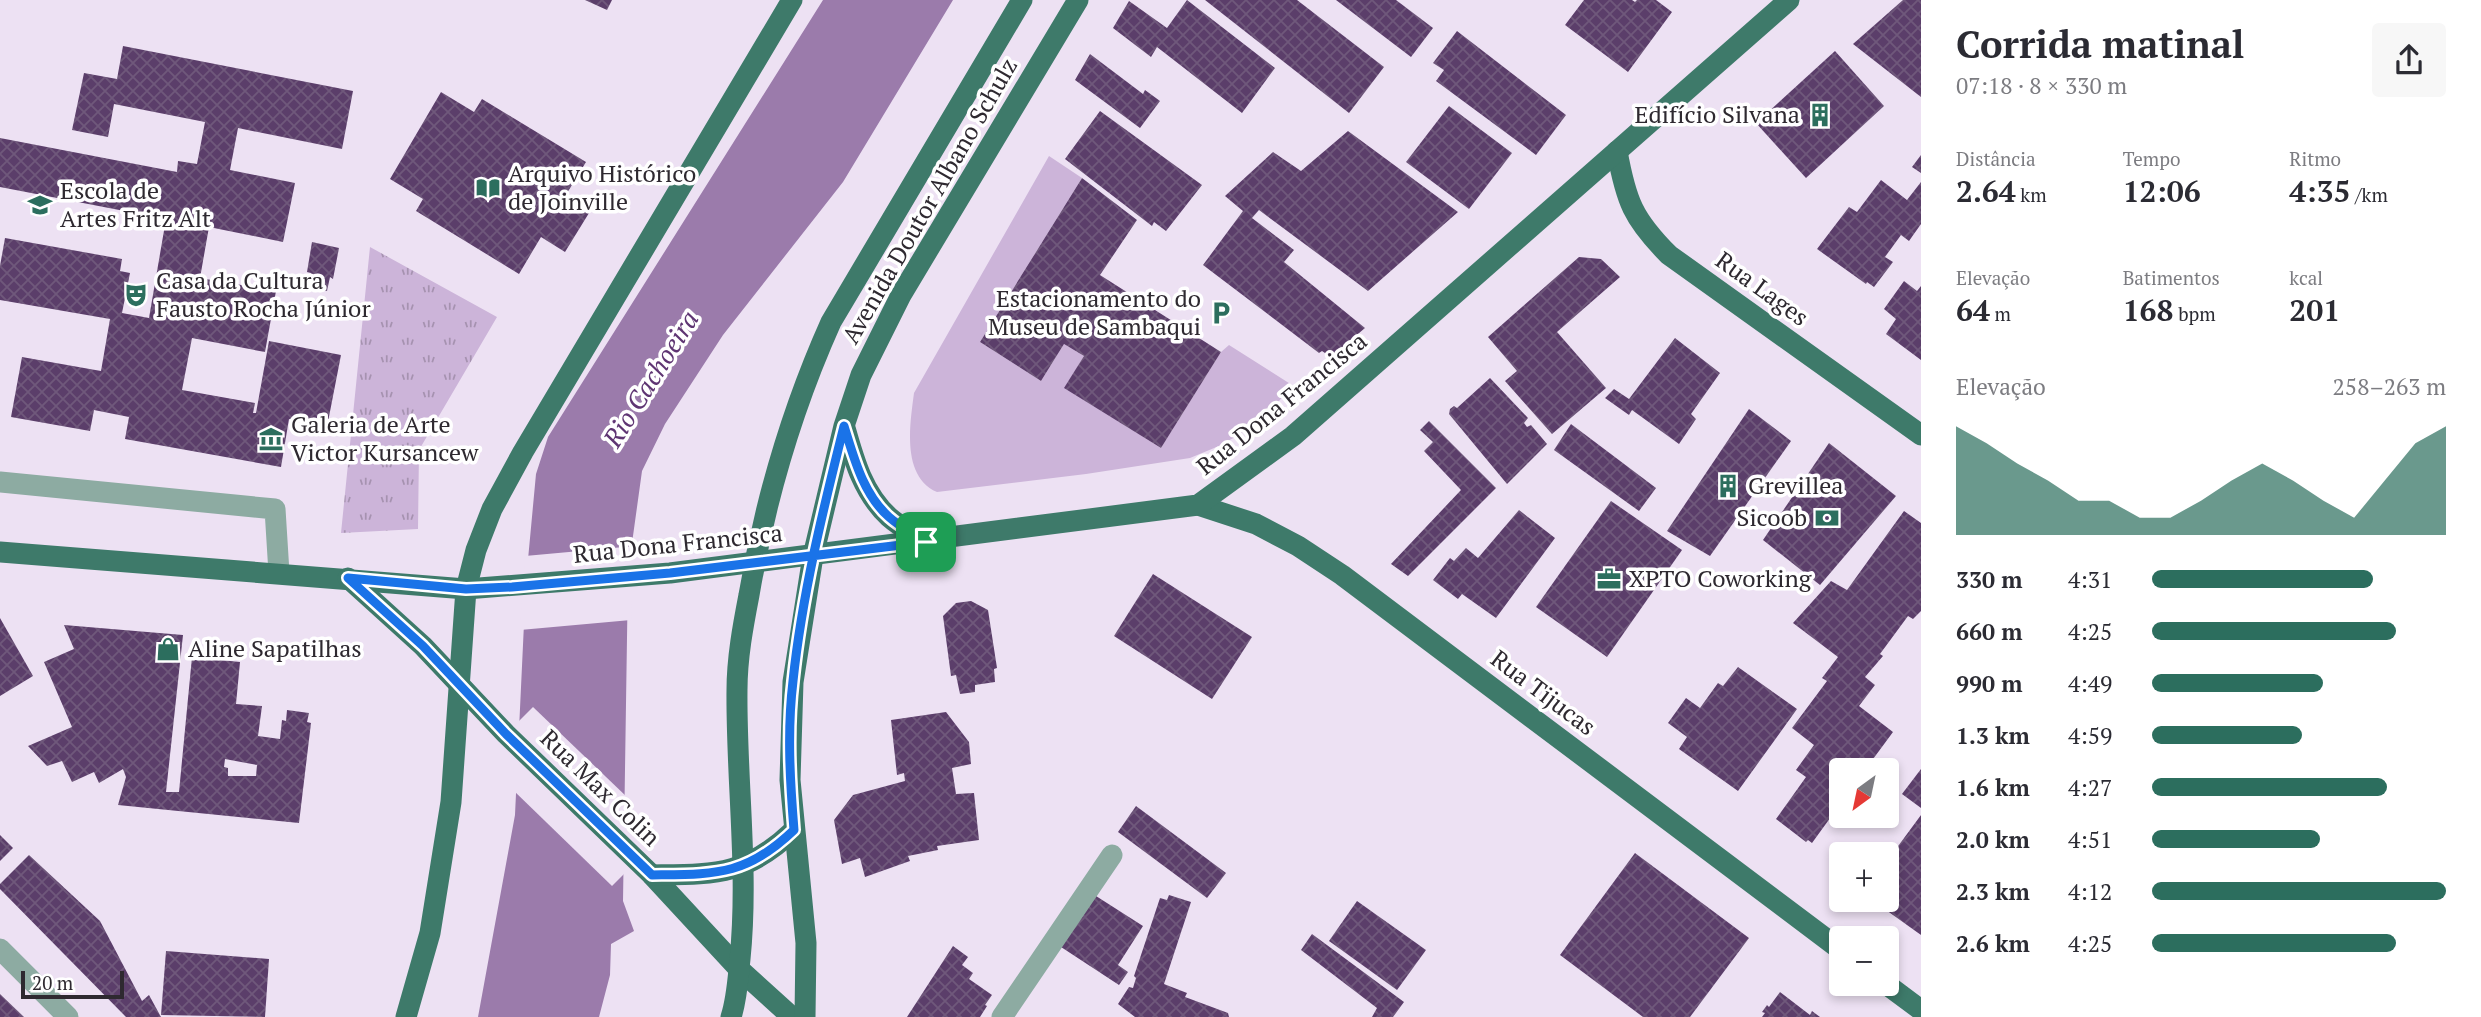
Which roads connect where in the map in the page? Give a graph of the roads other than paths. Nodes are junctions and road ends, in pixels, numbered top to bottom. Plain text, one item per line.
1 (792, 0) edge
2 (1022, 0) edge
3 (1078, 0) edge
4 (1789, 0) edge
5 (1617, 151) junction
6 (844, 426) junction
7 (1921, 435) edge
8 (0, 482) edge
9 (1198, 505) junction
10 (926, 542) junction
11 (0, 552) edge
12 (813, 556) junction
13 (754, 562) junction
14 (279, 573) junction
15 (348, 578) junction
16 (466, 589) junction
17 (459, 686) junction
18 (794, 830) junction
19 (1112, 855) dead end
20 (741, 866) junction
21 (645, 867) junction
22 (1829, 941) edge
23 (0, 949) edge
24 (739, 969) junction
25 (1899, 994) edge
26 (1921, 1010) edge
27 (68, 1017) edge
28 (406, 1017) edge
29 (732, 1017) edge
30 (792, 1017) edge
31 (805, 1017) edge
32 (1002, 1017) edge

1 - 16 main road
2 - 13 main road, Avenida Doutor Albano Schulz
3 - 6 main road, Avenida Doutor Albano Schulz
4 - 5 main road, Rua Dona Francisca
5 - 7 main road, Rua Lages
5 - 9 main road, Rua Dona Francisca
6 - 10 main road
6 - 12 main road, Avenida Doutor Albano Schulz
8 - 14 street
9 - 10 main road, Rua Dona Francisca
9 - 22 main road, Rua Tijucas
10 - 12 main road, Rua Dona Francisca
11 - 14 main road, Rua Dona Francisca
12 - 13 main road, Rua Dona Francisca
12 - 18 main road, Avenida Doutor Albano Schulz
13 - 16 main road, Rua Dona Francisca
13 - 20 main road, Avenida Doutor Albano Schulz
14 - 15 main road, Rua Dona Francisca
15 - 16 main road, Rua Dona Francisca
15 - 17 main road
16 - 17 main road
17 - 21 main road, Rua Max Colin
17 - 28 main road
18 - 20 main road
18 - 31 main road, Avenida Doutor Albano Schulz
19 - 32 street
20 - 21 main road
20 - 24 main road, Avenida Doutor Albano Schulz
21 - 24 main road, Rua Max Colin
23 - 27 street
24 - 29 main road, Avenida Doutor Albano Schulz
24 - 30 main road, Rua Max Colin
25 - 26 main road

